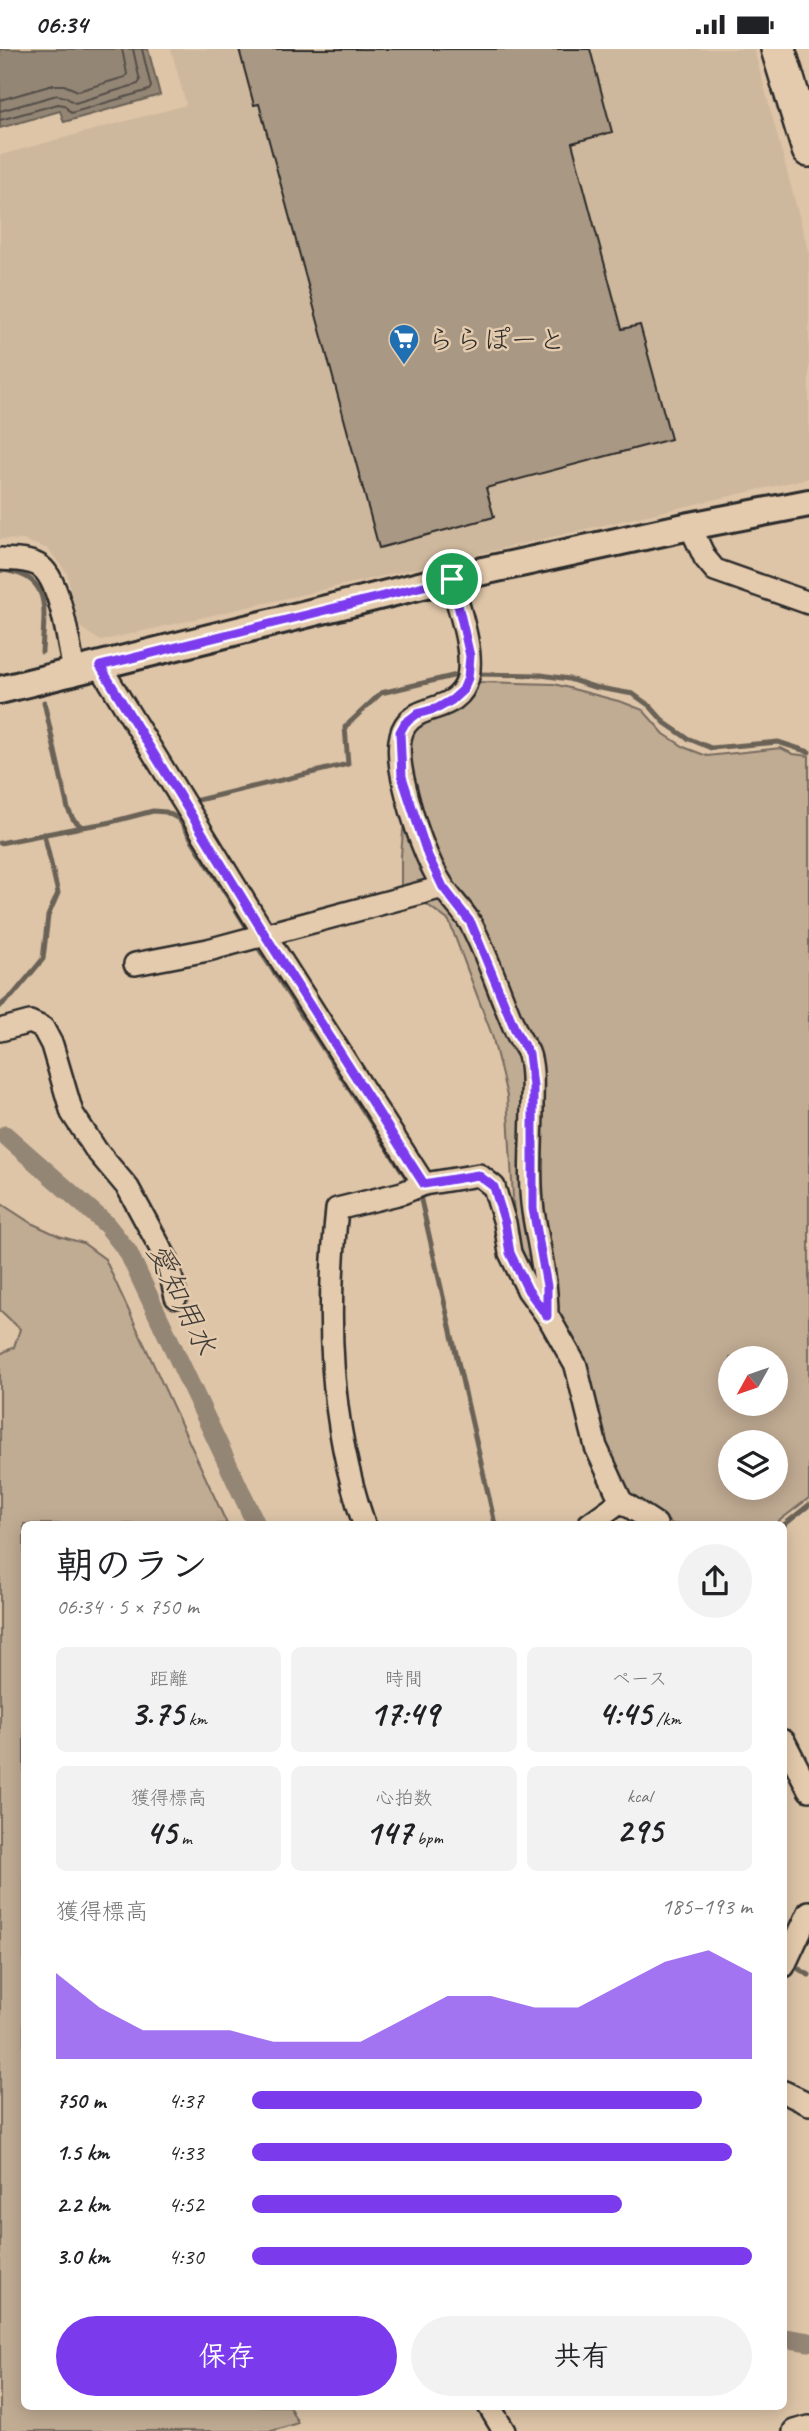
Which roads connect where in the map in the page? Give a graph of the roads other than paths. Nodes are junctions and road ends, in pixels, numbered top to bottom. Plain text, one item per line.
1 (778, 49) edge
2 (809, 150) edge
3 (809, 503) edge
4 (690, 526) junction
5 (0, 559) edge
6 (452, 579) junction
7 (809, 603) edge
8 (100, 666) junction
9 (74, 672) junction
10 (0, 689) edge
11 (443, 887) junction
12 (265, 935) junction
13 (135, 964) dead end
14 (0, 1030) edge
15 (424, 1184) junction
16 (176, 1297) dead end
17 (547, 1316) junction
18 (621, 1501) junction
19 (363, 1521) edge
20 (594, 1521) edge
21 (651, 1521) edge
22 (787, 1747) edge
23 (809, 1790) edge
24 (809, 1912) edge
25 (787, 1960) edge
26 (787, 2093) edge
27 (809, 2104) edge
28 (491, 2410) edge
29 (809, 2427) edge
30 (504, 2431) edge
31 (794, 2431) edge

1 - 2 main road
3 - 4 street
4 - 6 street
4 - 7 street
5 - 9 street
6 - 8 street
6 - 11 street
8 - 9 street
8 - 12 street
9 - 10 street
11 - 12 street
11 - 17 street
12 - 13 street
12 - 15 street
14 - 16 street
15 - 17 street
15 - 19 street
17 - 18 street
18 - 20 street
18 - 21 street
22 - 23 street
24 - 25 street
26 - 27 street
28 - 30 street
29 - 31 street

